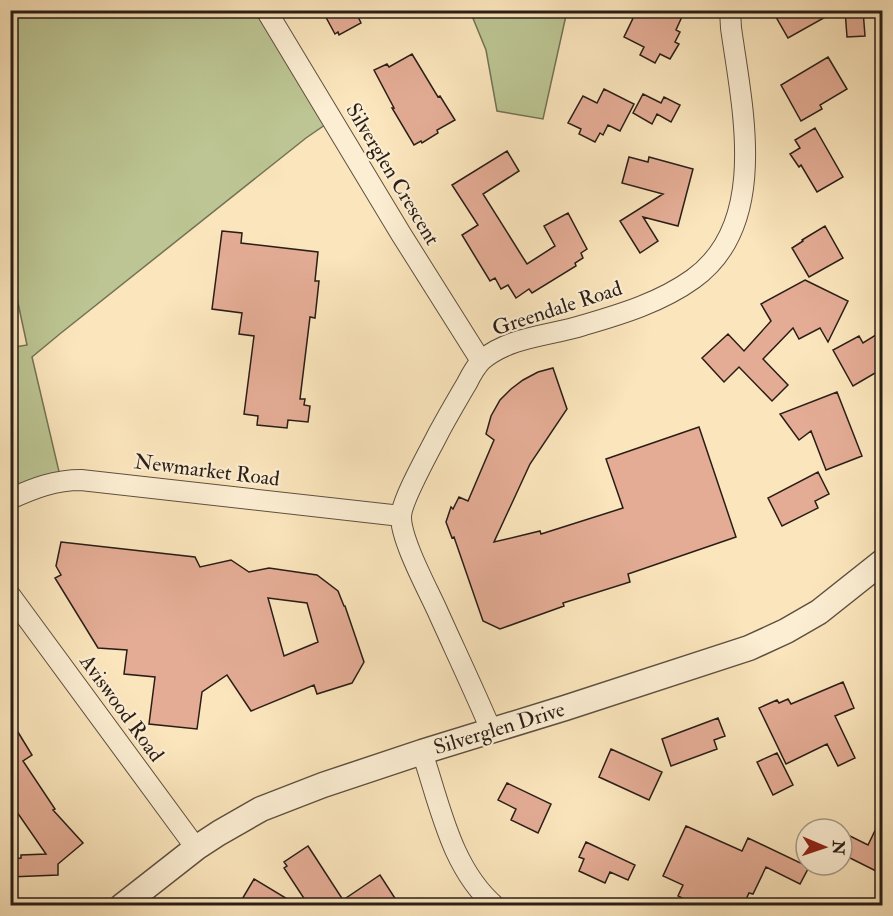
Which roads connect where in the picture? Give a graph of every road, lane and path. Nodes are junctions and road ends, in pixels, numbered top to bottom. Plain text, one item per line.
1 (266, 10) edge
2 (730, 10) edge
3 (481, 361) junction
4 (10, 499) edge
5 (401, 516) junction
6 (882, 562) edge
7 (10, 595) edge
8 (491, 730) junction
9 (422, 752) junction
10 (196, 848) junction
11 (122, 906) edge
12 (495, 906) edge

1 - 3 street, Silverglen Crescent
2 - 3 street, Greendale Road
3 - 5 street, Greendale Road
4 - 5 street, Newmarket Road
5 - 8 street
6 - 8 street, Silverglen Drive
7 - 10 street, Aviswood Road
8 - 9 street, Silverglen Drive
9 - 10 street, Silverglen Drive
9 - 12 street
10 - 11 street, Silverglen Drive

